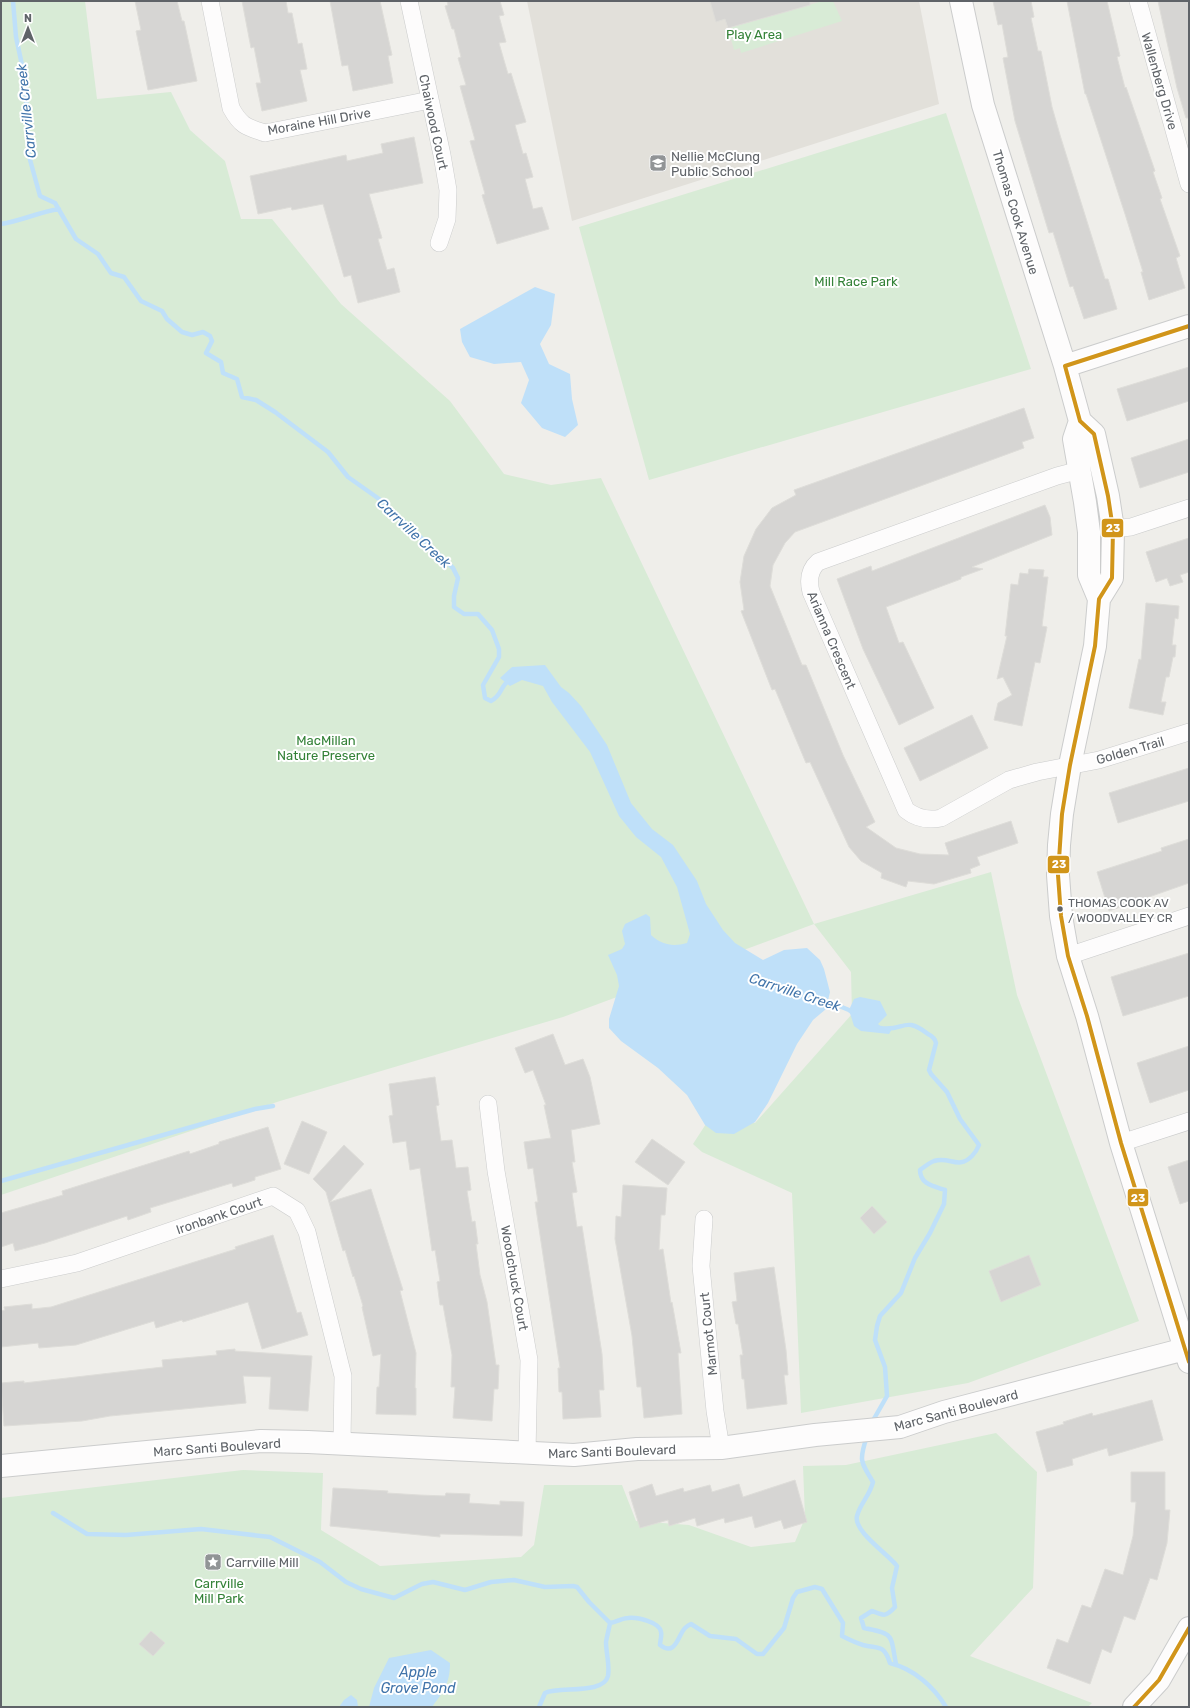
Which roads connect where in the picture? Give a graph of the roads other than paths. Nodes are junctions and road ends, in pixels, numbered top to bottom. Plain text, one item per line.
1 (210, 1) edge
2 (409, 1) edge
3 (961, 1) edge
4 (1138, 1) edge
5 (430, 100) junction
6 (1189, 184) edge
7 (438, 243) dead end
8 (1189, 326) edge
9 (1065, 366) junction
10 (1080, 421) junction
11 (1080, 470) junction
12 (1189, 508) edge
13 (1113, 529) junction
14 (1099, 599) junction
15 (1189, 732) edge
16 (1070, 765) junction
17 (1189, 916) edge
18 (1068, 956) junction
19 (488, 1104) dead end
20 (1189, 1121) edge
21 (1121, 1143) junction
22 (704, 1219) dead end
23 (1, 1279) edge
24 (1188, 1353) edge
25 (342, 1444) junction
26 (721, 1448) junction
27 (527, 1453) junction
28 (1, 1466) edge
29 (1189, 1628) edge
30 (1134, 1707) edge

1 - 5 street, Moraine Hill Drive
2 - 5 street, Chaiwood Court
3 - 9 street, Thomas Cook Avenue
4 - 6 street, Wallenberg Drive
5 - 7 street, Chaiwood Court
8 - 9 street
9 - 10 street, Thomas Cook Avenue
10 - 11 street
10 - 13 street
11 - 14 street
11 - 16 street, Arianna Crescent
12 - 13 street
13 - 14 street
14 - 16 street
15 - 16 street, Golden Trail
16 - 18 street
17 - 18 street
18 - 21 street
19 - 27 street, Woodchuck Court
20 - 21 street
21 - 24 street
22 - 26 street, Marmot Court
23 - 25 street, Ironbank Court
24 - 26 street, Marc Santi Boulevard
25 - 27 street, Marc Santi Boulevard
25 - 28 street, Marc Santi Boulevard
26 - 27 street, Marc Santi Boulevard
29 - 30 street

